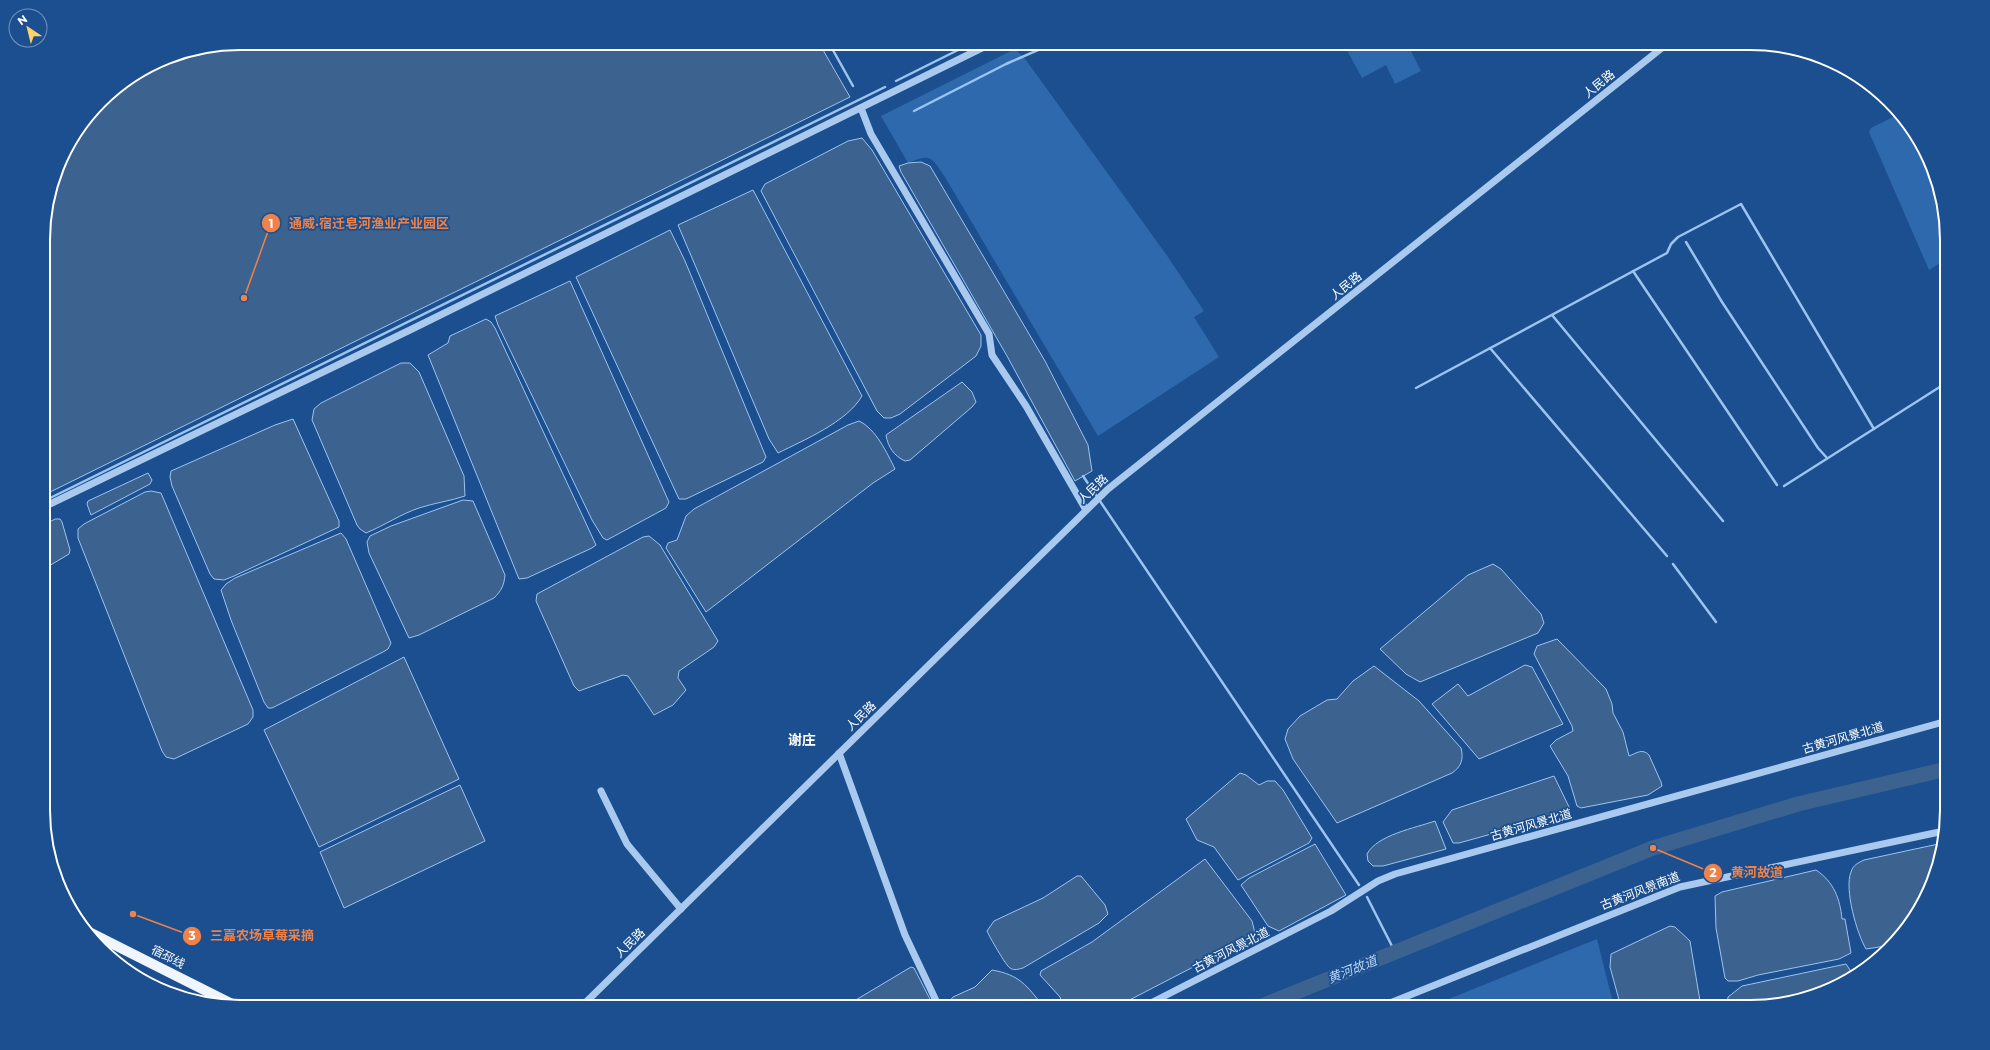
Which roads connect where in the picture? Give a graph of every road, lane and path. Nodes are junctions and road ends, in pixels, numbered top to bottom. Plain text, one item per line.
1 (978, 50) edge
2 (1659, 50) edge
3 (861, 108) junction
4 (50, 504) edge
5 (1086, 510) junction
6 (1940, 723) edge
7 (839, 753) junction
8 (601, 791) dead end
9 (1938, 832) edge
10 (681, 909) junction
11 (99, 937) edge
12 (222, 999) edge
13 (587, 1000) edge
14 (936, 1000) edge
15 (1157, 1000) edge
16 (1398, 1000) edge

1 - 3 street
2 - 5 street, 人民路
3 - 4 street
3 - 5 street
5 - 7 street, 人民路
6 - 15 street, 古黄河风景北道
7 - 10 street, 人民路
7 - 14 street
8 - 10 street
9 - 16 street, 古黄河风景南道
10 - 13 street, 人民路
11 - 12 main road, 宿邳线

